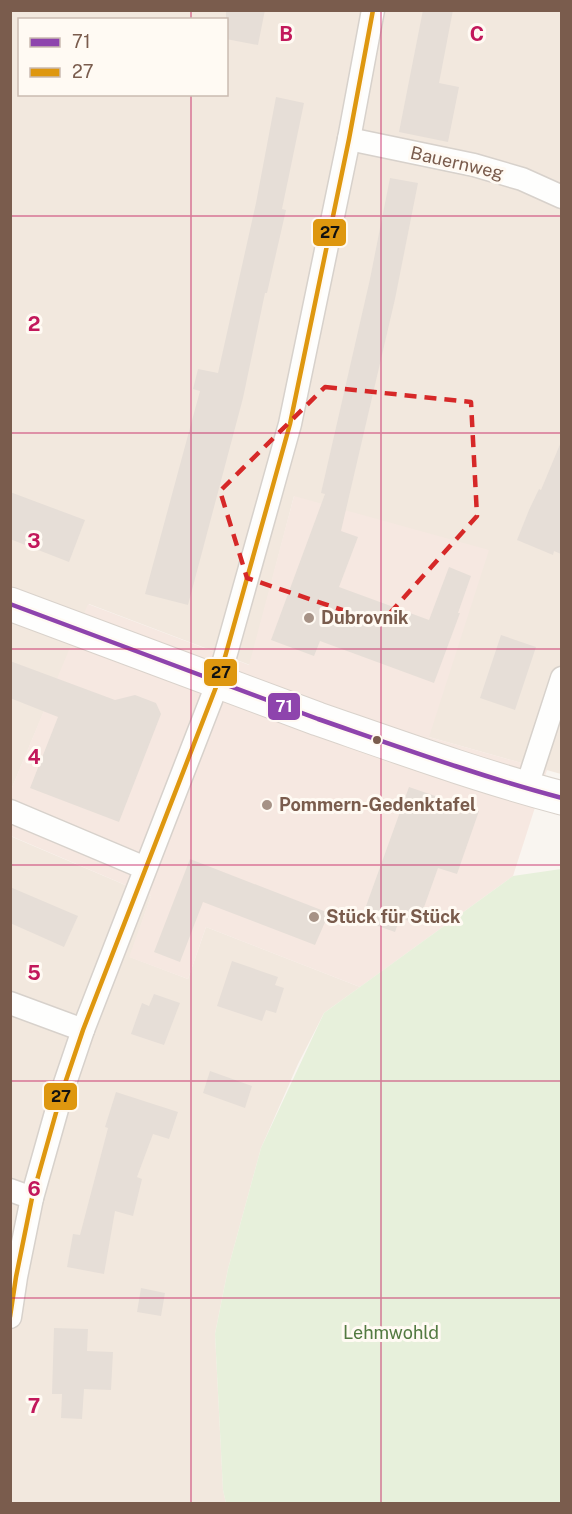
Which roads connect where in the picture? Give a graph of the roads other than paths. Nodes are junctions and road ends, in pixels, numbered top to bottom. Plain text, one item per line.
1 (373, 10) edge
2 (349, 139) junction
3 (561, 197) edge
4 (10, 604) edge
5 (561, 678) edge
6 (218, 682) junction
7 (526, 789) junction
8 (561, 798) edge
9 (10, 811) edge
10 (145, 868) junction
11 (10, 1003) edge
12 (83, 1030) junction
13 (21, 1194) edge
14 (10, 1317) edge

1 - 2 street
2 - 3 street, Bauernweg
2 - 6 street
4 - 6 street
5 - 7 street
6 - 7 street
6 - 10 street
7 - 8 street
9 - 10 street
10 - 12 street
11 - 12 street
12 - 13 street
13 - 14 street

